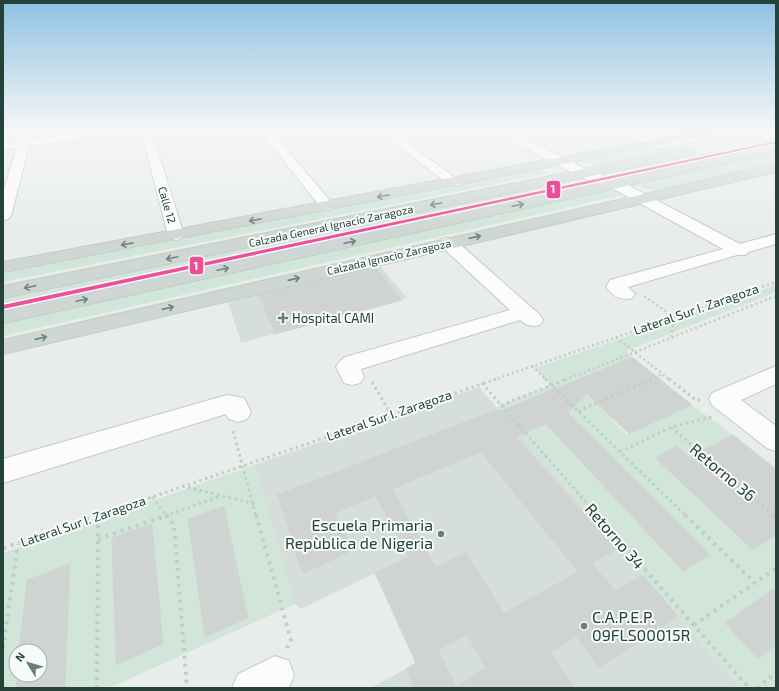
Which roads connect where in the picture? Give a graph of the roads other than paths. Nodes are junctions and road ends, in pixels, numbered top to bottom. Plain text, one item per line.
1 (18, 162) edge
2 (155, 162) edge
3 (291, 162) edge
4 (427, 162) edge
5 (562, 162) edge
6 (563, 162) edge
7 (641, 162) edge
8 (715, 162) edge
9 (776, 168) edge
10 (585, 174) junction
11 (454, 182) junction
12 (615, 184) junction
13 (644, 199) junction
14 (327, 206) junction
15 (3, 216) edge
16 (176, 234) junction
17 (776, 240) edge
18 (448, 243) junction
19 (740, 251) junction
20 (3, 267) edge
21 (3, 292) edge
22 (625, 294) road end
23 (3, 317) edge
24 (3, 347) edge
25 (776, 374) edge
26 (352, 377) road end
27 (238, 412) road end
28 (776, 440) edge
29 (3, 471) edge

1 - 15 street
2 - 16 street, Calle 12
3 - 14 street
4 - 11 street
5 - 11 main road, Calzada General Ignacio Zaragoza
6 - 10 street
7 - 10 main road, Calzada General Ignacio Zaragoza
8 - 12 main road, Calzada General Ignacio Zaragoza
9 - 13 main road, Calzada Ignacio Zaragoza
10 - 12 street
10 -> 21 main road, Calzada General Ignacio Zaragoza
11 -> 14 main road, Calzada General Ignacio Zaragoza
12 - 13 street
23 -> 12 main road, Calzada General Ignacio Zaragoza
18 -> 13 main road, Calzada Ignacio Zaragoza
13 - 19 street
14 -> 16 main road, Calzada General Ignacio Zaragoza
16 -> 20 main road, Calzada General Ignacio Zaragoza
17 - 19 street
24 -> 18 main road, Calzada Ignacio Zaragoza
18 - 26 street
19 - 22 street
25 - 28 street
27 - 29 street

